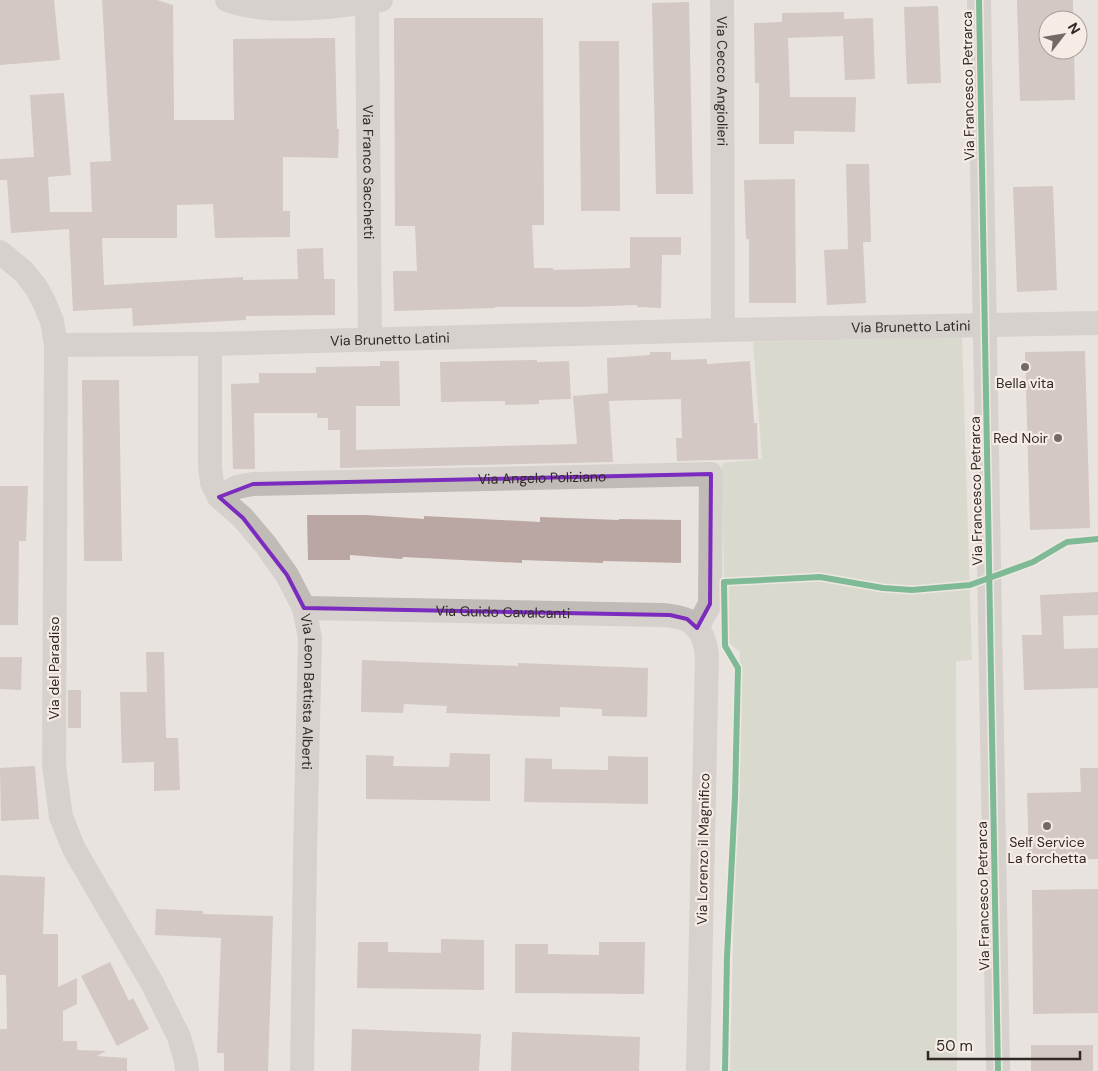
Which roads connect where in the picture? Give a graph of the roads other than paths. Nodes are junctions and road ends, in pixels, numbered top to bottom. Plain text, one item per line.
1 (227, 0) edge
2 (722, 0) edge
3 (979, 0) edge
4 (375, 1) edge
5 (0, 252) edge
6 (1098, 323) edge
7 (985, 326) junction
8 (723, 330) junction
9 (370, 340) junction
10 (210, 344) junction
11 (56, 345) junction
12 (219, 497) junction
13 (304, 608) junction
14 (697, 628) junction
15 (187, 1071) edge
16 (302, 1071) edge
17 (698, 1071) edge
18 (998, 1071) edge

1 - 4 street
2 - 8 street, Via Cecco Angiolieri
3 - 7 street, Via Francesco Petrarca
4 - 9 street, Via Franco Sacchetti
5 - 11 street, Via del Paradiso
6 - 7 street, Via Brunetto Latini
7 - 8 street, Via Brunetto Latini
7 - 18 street, Via Francesco Petrarca
8 - 9 street, Via Brunetto Latini
9 - 10 street, Via Brunetto Latini
10 - 11 street, Via Brunetto Latini
10 - 12 street, Via Leon Battista Alberti
11 - 15 street, Via del Paradiso
12 - 13 street, Via Leon Battista Alberti
12 - 14 street, Via Angelo Poliziano
13 - 14 street, Via Guido Cavalcanti
13 - 16 street, Via Leon Battista Alberti
14 - 17 street, Via Lorenzo il Magnifico

